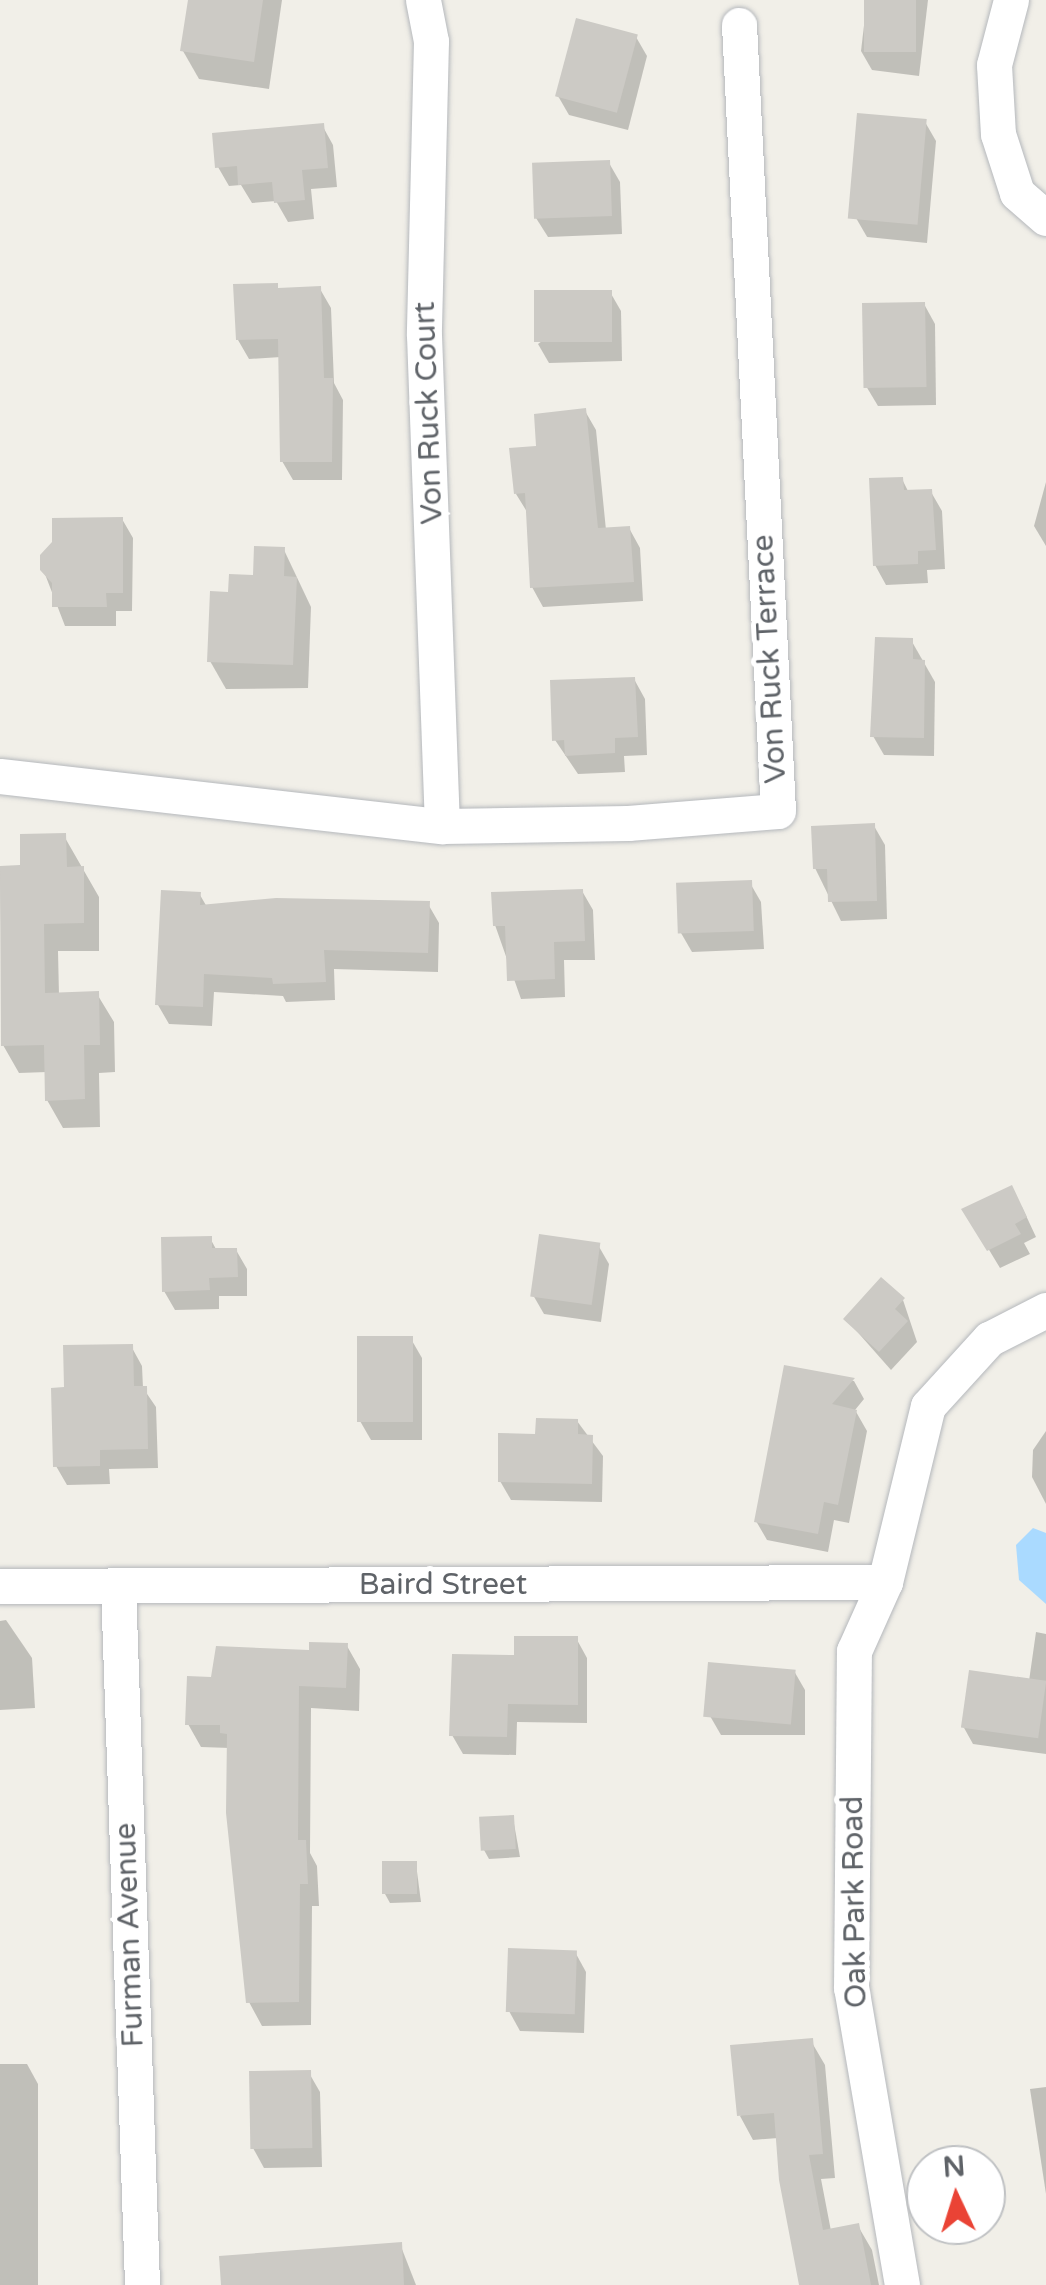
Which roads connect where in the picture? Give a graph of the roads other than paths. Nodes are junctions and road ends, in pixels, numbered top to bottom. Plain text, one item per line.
1 (423, 0) edge
2 (1011, 0) edge
3 (739, 25) dead end
4 (1046, 218) edge
5 (0, 776) edge
6 (442, 826) junction
7 (1046, 1310) edge
8 (885, 1582) junction
9 (0, 1586) edge
10 (118, 1586) junction
11 (142, 2285) edge
12 (902, 2285) edge

1 - 6 street, Von Ruck Court
2 - 4 street
3 - 6 street, Von Ruck Terrace
5 - 6 street, Von Ruck Terrace
7 - 8 street, Oak Park Road
8 - 10 street, Baird Street
8 - 12 street, Oak Park Road
9 - 10 street, Baird Street
10 - 11 street, Furman Avenue

